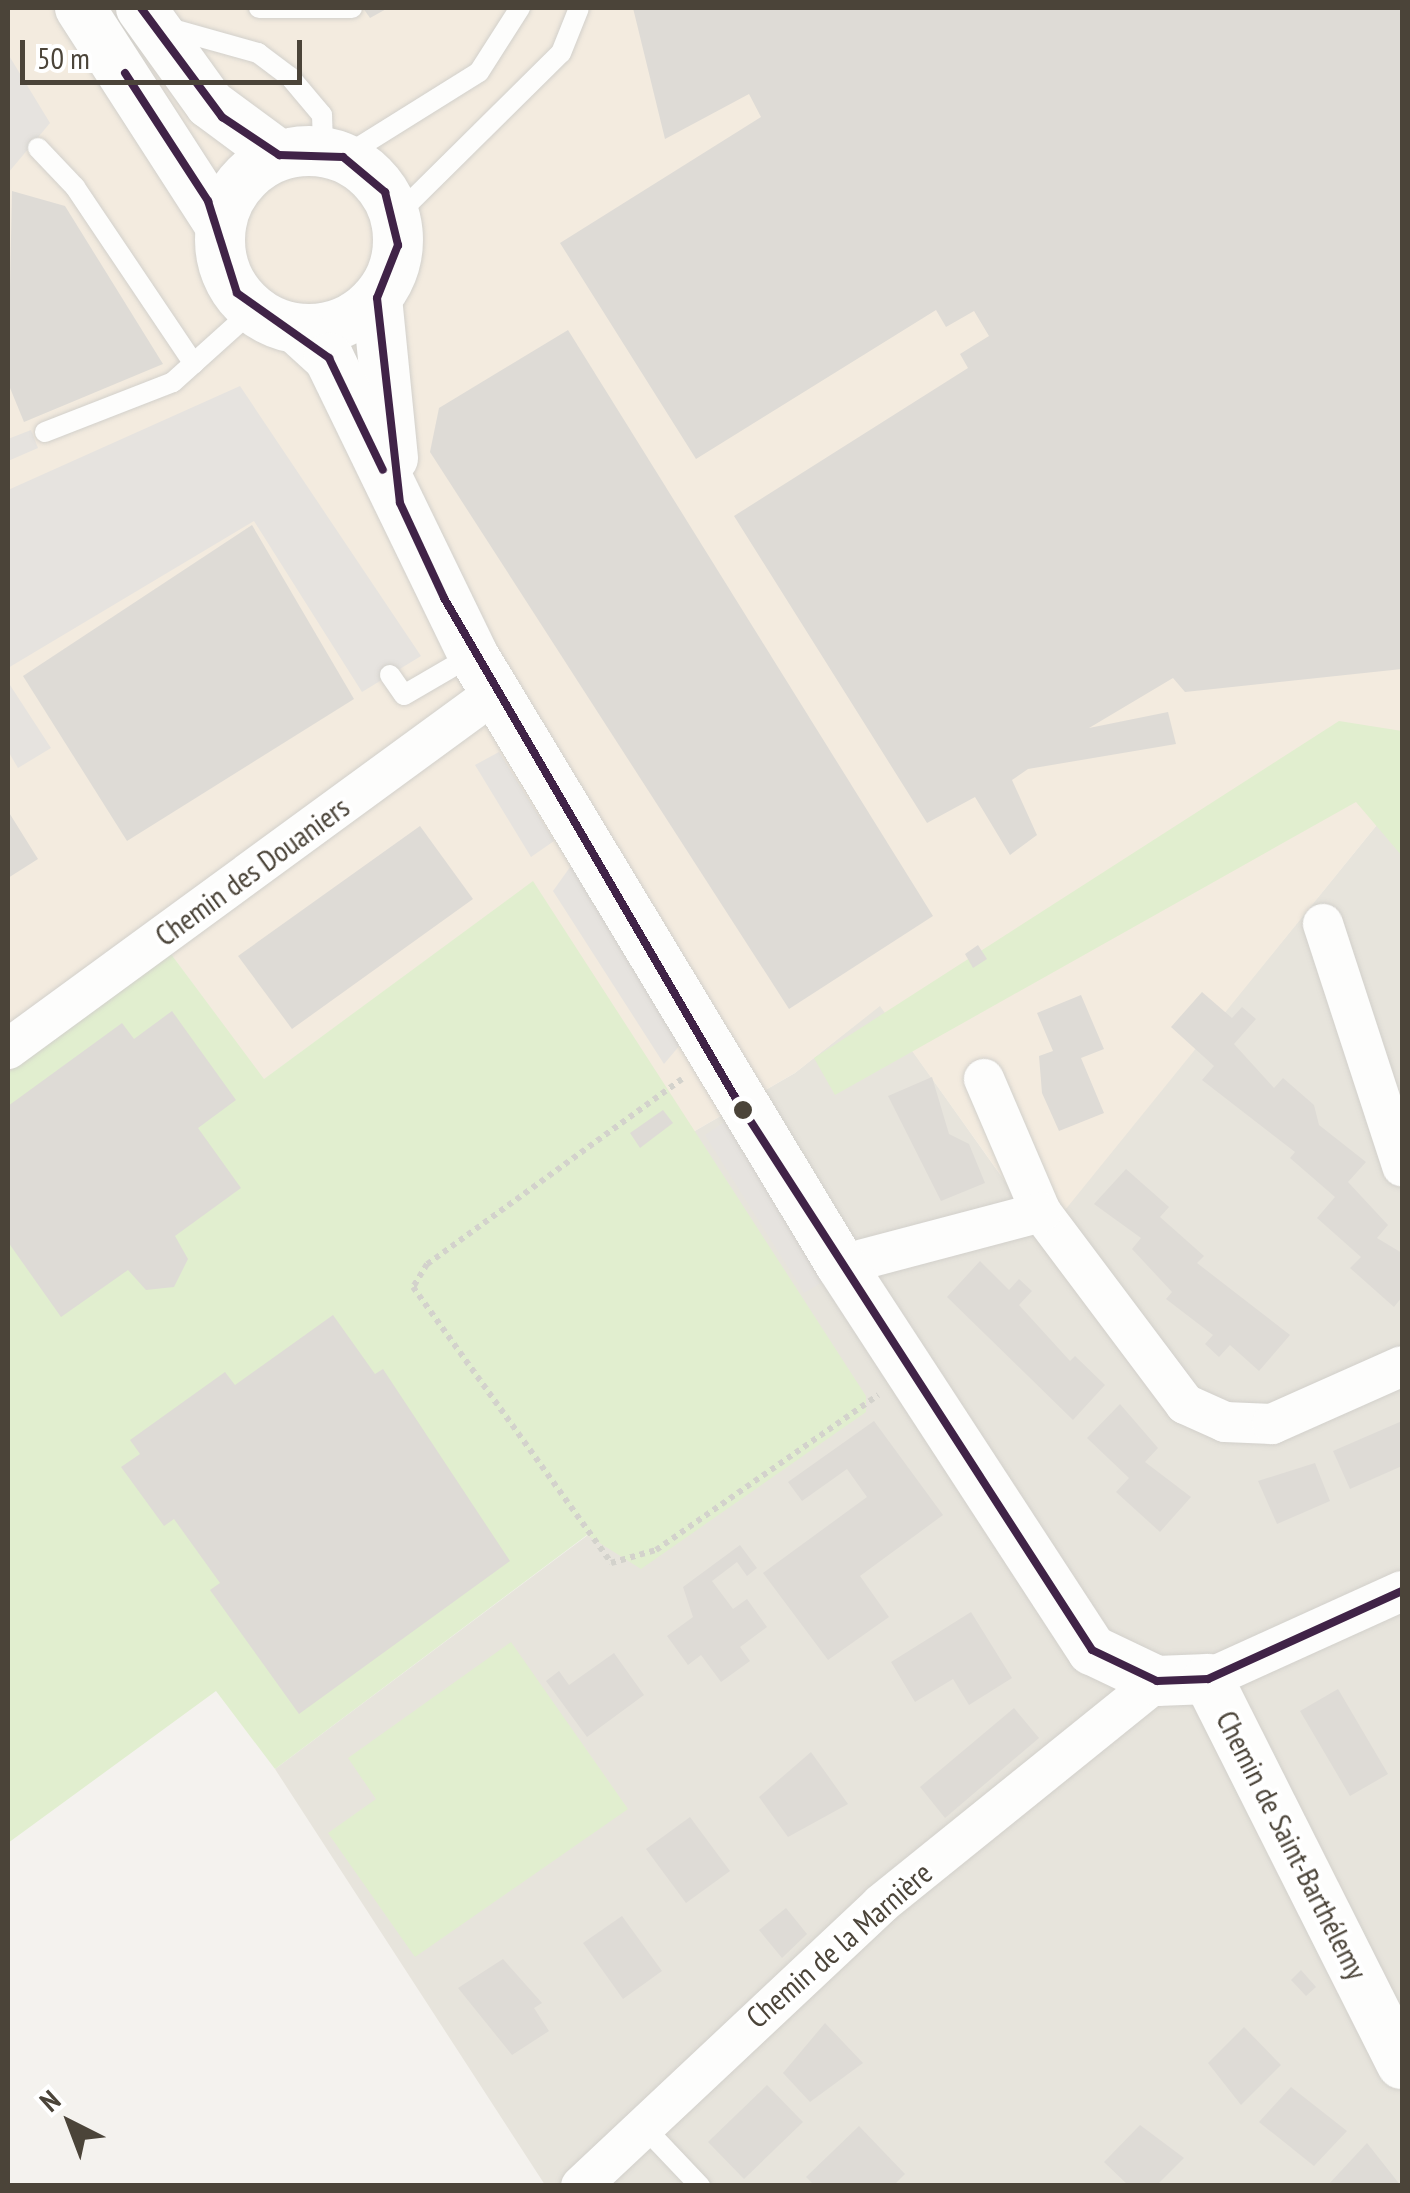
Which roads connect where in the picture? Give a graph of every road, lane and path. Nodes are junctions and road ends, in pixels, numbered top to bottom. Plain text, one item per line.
1 (80, 8) edge
2 (241, 8) edge
3 (259, 8) edge
4 (352, 8) edge
5 (520, 8) edge
6 (579, 8) edge
7 (304, 9) edge
8 (147, 16) edge
9 (38, 148) dead end
10 (315, 155) junction
11 (396, 217) junction
12 (220, 225) junction
13 (377, 298) junction
14 (275, 320) junction
15 (194, 364) junction
16 (46, 432) dead end
17 (400, 503) junction
18 (484, 674) junction
19 (390, 675) dead end
20 (1323, 924) dead end
21 (8, 1050) edge
22 (713, 1060) junction
23 (984, 1079) dead end
24 (1402, 1166) edge
25 (1041, 1212) junction
26 (841, 1265) junction
27 (1402, 1366) edge
28 (911, 1374) junction
29 (1402, 1591) edge
30 (1208, 1679) junction
31 (1157, 1680) junction
32 (1402, 2064) edge
33 (642, 2126) junction
34 (581, 2186) edge
35 (700, 2186) edge

1 - 12 street
2 - 3 lane
3 - 7 lane
4 - 7 lane
5 - 10 lane
6 - 11 lane
8 - 10 street
8 - 10 lane
9 - 15 lane
10 - 11 street
10 - 12 street
11 - 13 street
12 - 14 street
13 - 14 street
13 - 17 street
14 - 15 lane
14 - 17 street
15 - 16 lane
17 - 18 street
18 - 19 lane
18 - 21 street, Chemin des Douaniers
18 - 22 street
20 - 24 street
22 - 26 street
22 - 28 path
23 - 25 street
25 - 26 street
25 - 27 street
26 - 28 street
28 - 31 street
29 - 30 street
30 - 31 street
30 - 32 street, Chemin de Saint-Barthélemy
31 - 33 street, Chemin de la Marnière
33 - 34 street, Chemin de la Marnière
33 - 35 lane

